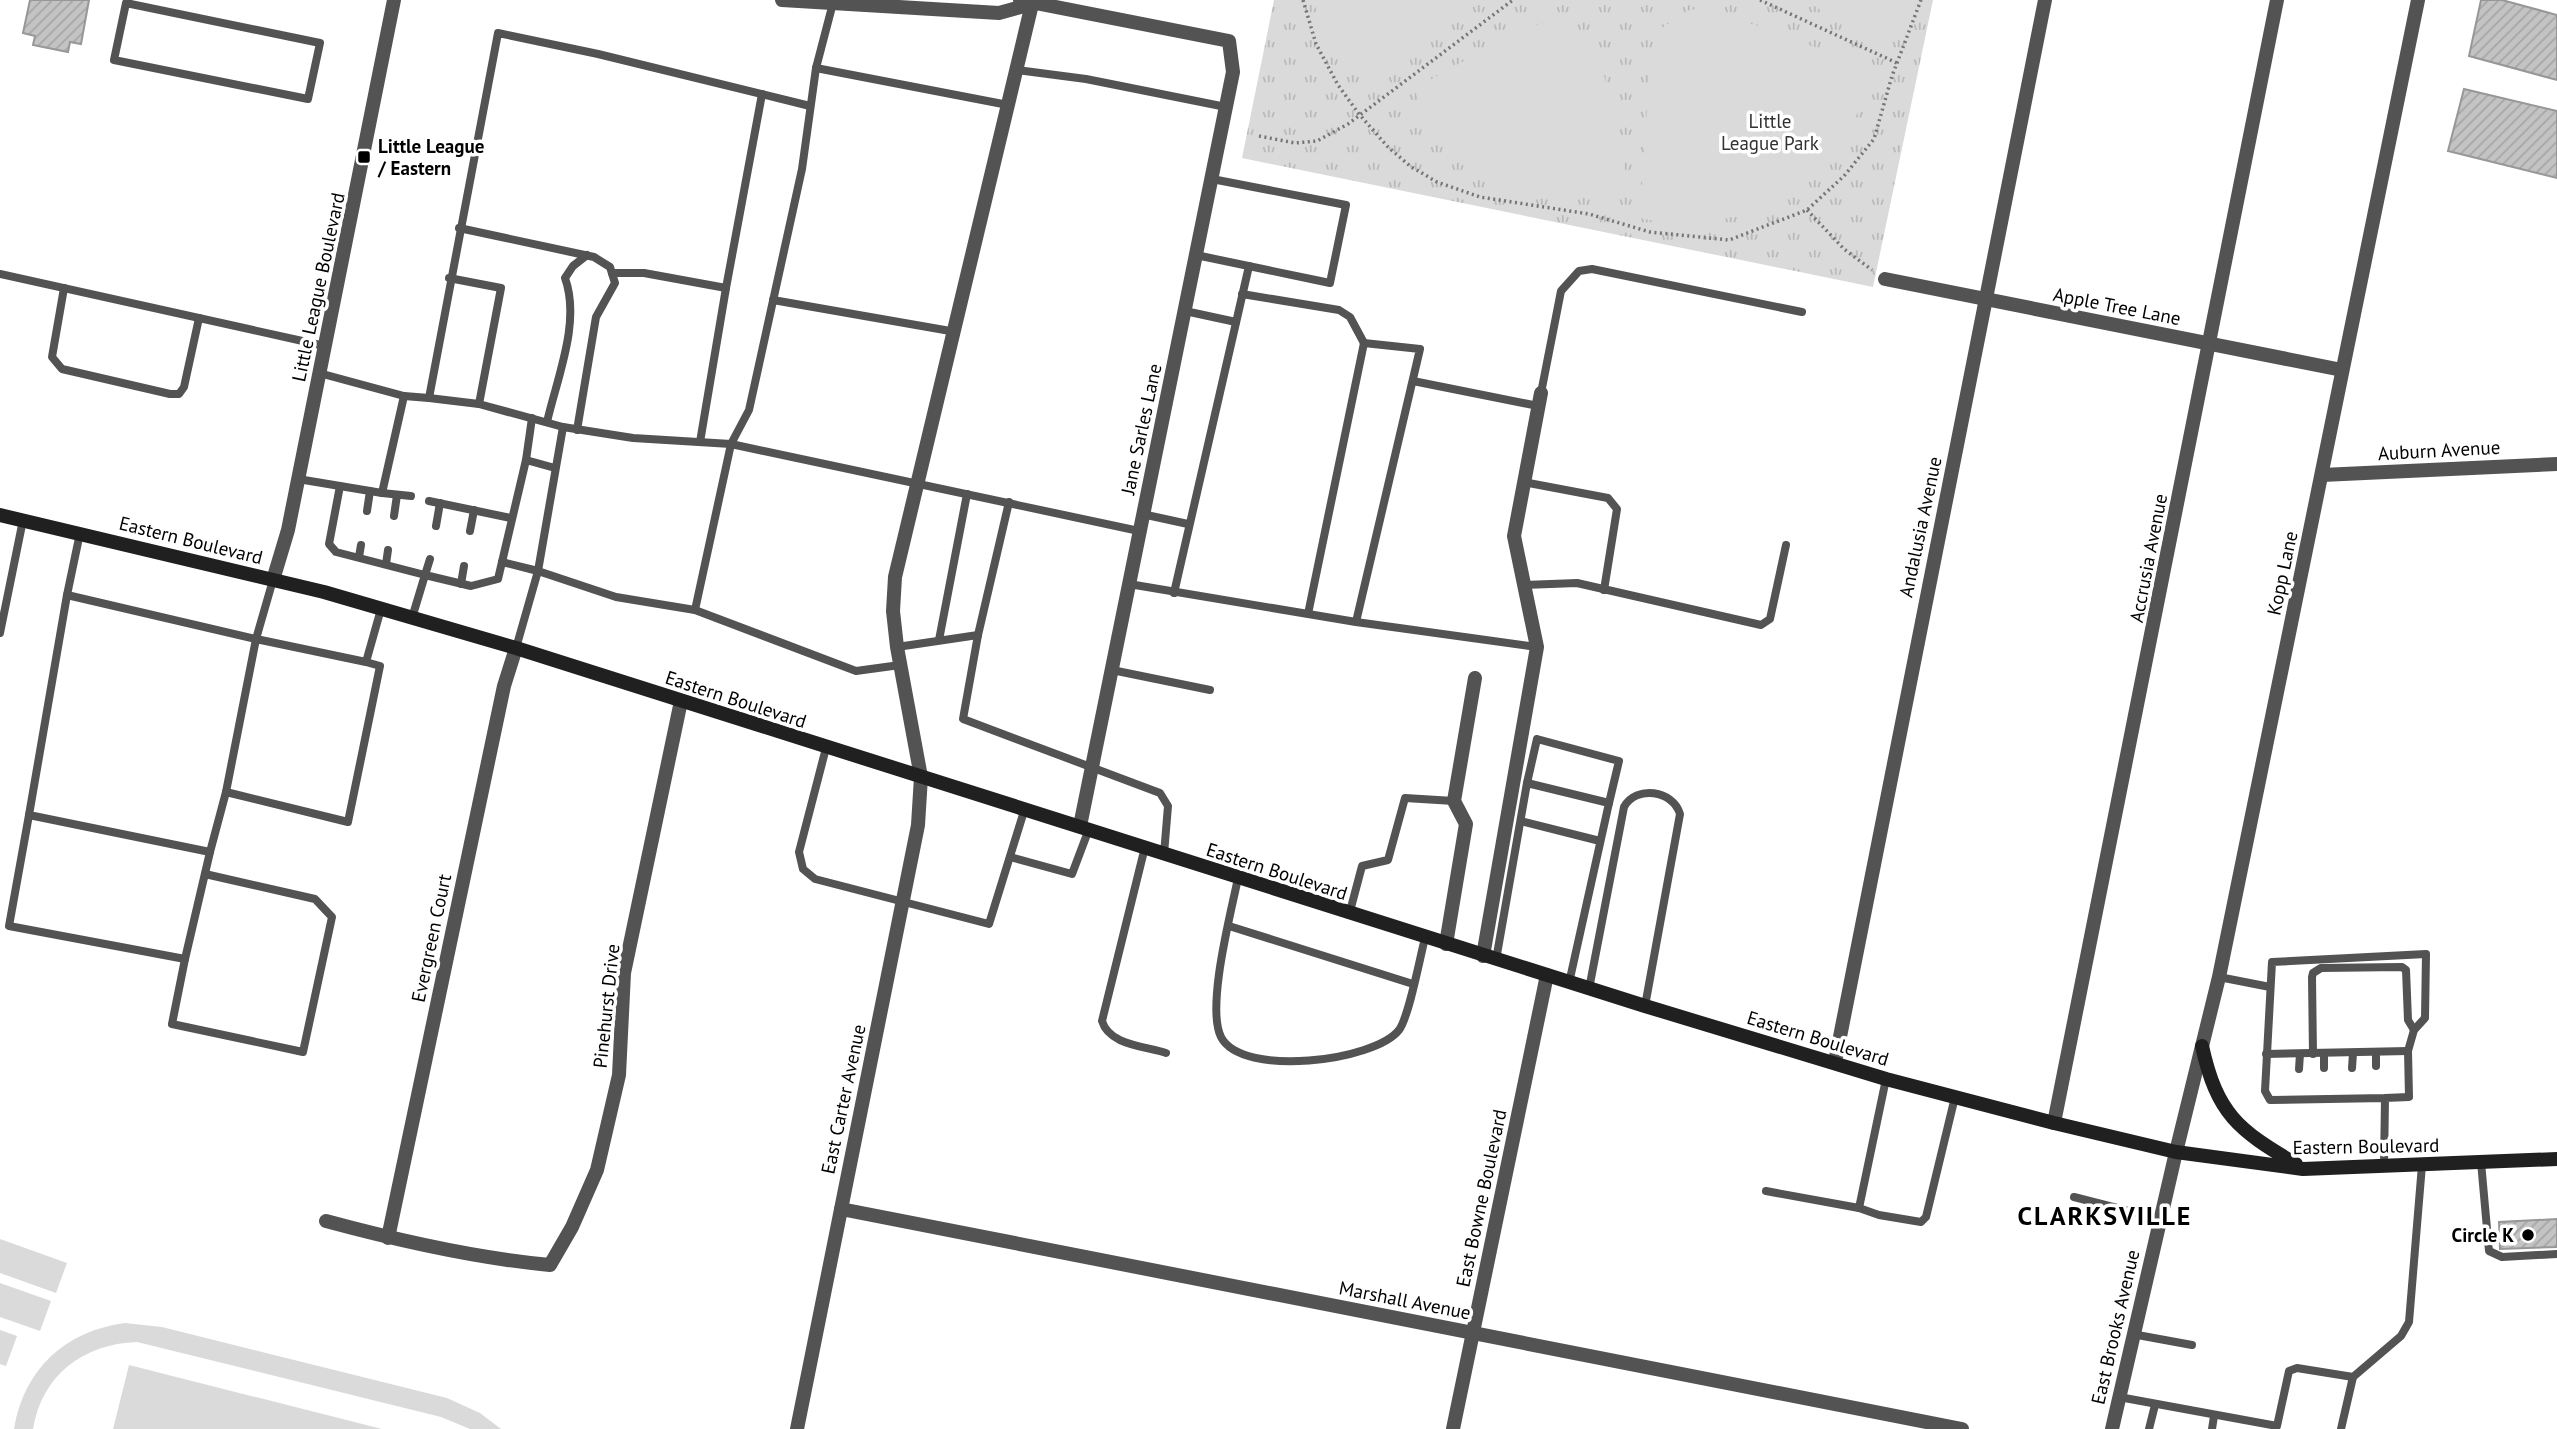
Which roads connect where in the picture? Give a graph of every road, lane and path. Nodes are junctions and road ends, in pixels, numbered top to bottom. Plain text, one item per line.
1 (394, 0) edge
2 (782, 0) edge
3 (1303, 0) edge
4 (1513, 0) edge
5 (1760, 0) edge
6 (1922, 0) edge
7 (2045, 0) edge
8 (2277, 0) edge
9 (2418, 0) edge
10 (127, 2) edge
11 (833, 2) edge
12 (1026, 2) edge
13 (1897, 63) junction
14 (816, 68) junction
15 (1017, 71) junction
16 (762, 94) junction
17 (810, 106) junction
18 (1008, 106) junction
19 (1226, 107) junction
20 (1360, 114) junction
21 (1259, 136) dead end
22 (1212, 179) junction
23 (1807, 210) junction
24 (459, 228) junction
25 (1196, 255) junction
26 (587, 256) junction
27 (1249, 266) junction
28 (612, 273) junction
29 (0, 274) edge
30 (449, 278) junction
31 (1885, 279) joint
32 (64, 288) junction
33 (726, 288) junction
34 (1242, 294) junction
35 (1986, 299) junction
36 (773, 300) junction
37 (1185, 311) junction
38 (1802, 312) dead end
39 (199, 318) junction
40 (1236, 322) junction
41 (956, 332) junction
42 (1364, 343) junction
43 (2210, 344) junction
44 (325, 346) junction
45 (2342, 370) junction
46 (320, 373) junction
47 (1413, 382) junction
48 (404, 396) junction
49 (429, 398) junction
50 (1540, 400) junction
51 (479, 404) junction
52 (533, 418) junction
53 (547, 422) junction
54 (563, 427) junction
55 (577, 430) junction
56 (700, 442) junction
57 (731, 444) junction
58 (526, 460) junction
59 (2557, 464) edge
60 (555, 468) junction
61 (2322, 475) junction
62 (298, 479) junction
63 (1523, 482) junction
64 (919, 483) junction
65 (340, 486) junction
66 (370, 491) junction
67 (382, 493) junction
68 (967, 494) junction
69 (397, 495) junction
70 (411, 496) dead end
71 (429, 500) dead end
72 (1009, 502) junction
73 (440, 503) junction
74 (474, 510) junction
75 (367, 511) dead end
76 (1142, 514) junction
77 (0, 515) edge
78 (394, 516) dead end
79 (511, 518) junction
80 (23, 520) junction
81 (1188, 524) junction
82 (436, 526) dead end
83 (470, 531) dead end
84 (1139, 531) junction
85 (80, 532) junction
86 (361, 545) dead end
87 (1786, 545) dead end
88 (388, 550) dead end
89 (359, 557) junction
90 (430, 559) dead end
91 (502, 562) junction
92 (386, 564) junction
93 (464, 566) dead end
94 (538, 571) junction
95 (425, 575) junction
96 (273, 580) junction
97 (461, 584) junction
98 (1129, 584) junction
99 (1524, 585) junction
100 (1604, 590) junction
101 (1174, 593) junction
102 (67, 595) junction
103 (381, 609) junction
104 (695, 610) junction
105 (1308, 614) junction
106 (412, 618) junction
107 (1356, 622) junction
108 (0, 633) edge
109 (978, 635) junction
110 (256, 639) junction
111 (939, 640) junction
112 (897, 647) junction
113 (1536, 647) junction
114 (516, 648) junction
115 (366, 662) junction
116 (900, 665) junction
117 (1112, 670) junction
118 (1475, 678) dead end
119 (1210, 690) dead end
120 (681, 701) junction
121 (826, 748) junction
122 (1093, 766) junction
123 (921, 777) junction
124 (1527, 783) junction
125 (226, 792) junction
126 (1454, 801) junction
127 (1609, 803) junction
128 (1025, 808) junction
129 (29, 815) junction
130 (1521, 821) junction
131 (1085, 827) junction
132 (1600, 841) junction
133 (1145, 847) junction
134 (210, 852) junction
135 (1164, 854) junction
136 (1010, 857) junction
137 (205, 874) junction
138 (1238, 878) junction
139 (903, 901) junction
140 (1349, 915) junction
141 (1229, 926) junction
142 (1425, 938) junction
143 (1446, 944) junction
144 (1489, 958) junction
145 (186, 959) junction
146 (1547, 975) junction
147 (2219, 977) junction
148 (1569, 983) junction
149 (1413, 984) junction
150 (2270, 987) junction
151 (1589, 989) junction
152 (1645, 1006) junction
153 (2414, 1030) junction
154 (2202, 1046) junction
155 (2408, 1051) junction
156 (1166, 1053) dead end
157 (2353, 1053) junction
158 (2376, 1053) junction
159 (2300, 1054) junction
160 (2313, 1054) junction
161 (2324, 1054) junction
162 (2266, 1055) junction
163 (1835, 1062) junction
164 (2376, 1066) dead end
165 (2352, 1068) dead end
166 (2299, 1069) dead end
167 (2324, 1069) dead end
168 (1886, 1079) junction
169 (2380, 1095) junction
170 (1955, 1097) junction
171 (2054, 1123) junction
172 (2176, 1153) junction
173 (2557, 1159) edge
174 (2481, 1163) junction
175 (2422, 1165) junction
176 (2384, 1167) junction
177 (2304, 1168) junction
178 (1766, 1191) dead end
179 (2074, 1197) dead end
180 (1858, 1208) junction
181 (841, 1209) junction
182 (2160, 1219) junction
183 (326, 1221) dead end
184 (388, 1238) junction
185 (2557, 1254) edge
186 (1473, 1333) junction
187 (2132, 1334) junction
188 (2192, 1345) dead end
189 (2353, 1377) junction
190 (2119, 1397) junction
191 (2155, 1405) junction
192 (2214, 1416) junction
193 (2277, 1428) edge
194 (797, 1429) edge
195 (1453, 1429) edge
196 (1962, 1429) edge
197 (2112, 1429) edge
198 (2149, 1429) edge
199 (2212, 1429) edge
200 (2341, 1429) edge

1 - 44 street, Little League Boulevard
2 - 11 street
3 - 20 path
4 - 20 path
5 - 13 path
6 - 13 path
7 - 35 street, Andalusia Avenue
8 - 43 street, Accrusia Avenue
9 - 45 street, Kopp Lane
10 - 10 lane
11 - 12 street
11 - 14 lane
12 - 15 street, East Carter Avenue
12 - 19 street, Jane Sarles Lane
13 - 23 path
14 - 17 lane
14 - 18 lane
15 - 18 street, East Carter Avenue
15 - 19 lane
16 - 17 lane
16 - 24 lane
16 - 33 lane
17 - 36 lane
18 - 41 street, East Carter Avenue
19 - 22 street, Jane Sarles Lane
20 - 21 path
20 - 23 path
22 - 25 street, Jane Sarles Lane
22 - 27 lane
23 - 31 path
24 - 26 lane
24 - 30 lane
25 - 27 lane
25 - 37 street, Jane Sarles Lane
26 - 28 lane
26 - 53 lane
27 - 34 lane
28 - 33 lane
28 - 55 lane
29 - 32 lane
30 - 49 lane
30 - 51 lane
31 - 35 street, Apple Tree Lane
32 - 39 lane
32 - 39 lane
33 - 56 lane
34 - 40 lane
34 - 42 lane
35 - 43 street, Apple Tree Lane
35 - 163 street, Andalusia Avenue
36 - 41 lane
36 - 57 lane
37 - 40 lane
37 - 76 street, Jane Sarles Lane
38 - 50 lane
39 - 44 lane
40 - 81 lane
41 - 64 street, East Carter Avenue
42 - 47 lane
42 - 105 lane
43 - 45 street, Apple Tree Lane
43 - 171 street, Accrusia Avenue
44 - 46 street, Little League Boulevard
45 - 61 street, Kopp Lane
46 - 48 lane
46 - 62 street, Little League Boulevard
47 - 50 lane
47 - 107 lane
48 - 49 lane
48 - 67 lane
49 - 51 lane
50 - 63 street
51 - 52 lane
52 - 53 lane
52 - 58 lane
53 - 54 lane
54 - 55 lane
54 - 60 lane
55 - 56 lane
56 - 57 lane
57 - 64 lane
57 - 104 lane
58 - 60 lane
58 - 79 lane
59 - 61 street, Auburn Avenue
60 - 94 lane
61 - 147 street, Kopp Lane
62 - 65 lane
62 - 96 street, Little League Boulevard
63 - 99 street
63 - 100 lane
64 - 68 lane
64 - 112 street, East Carter Avenue
65 - 66 lane
65 - 89 lane
66 - 67 lane
66 - 75 lane
67 - 69 lane
68 - 72 lane
68 - 111 lane
69 - 70 lane
69 - 78 lane
71 - 73 lane
72 - 84 lane
72 - 109 lane
73 - 74 lane
73 - 82 lane
74 - 79 lane
74 - 83 lane
76 - 81 lane
76 - 84 street, Jane Sarles Lane
77 - 80 main road, Eastern Boulevard
79 - 91 lane
80 - 85 main road, Eastern Boulevard
80 - 108 lane
81 - 101 lane
84 - 98 street, Jane Sarles Lane
85 - 96 main road, Eastern Boulevard
85 - 102 lane
86 - 89 lane
87 - 100 lane
88 - 92 lane
89 - 92 lane
90 - 95 lane
91 - 94 lane
91 - 97 lane
92 - 95 lane
93 - 97 lane
94 - 104 lane
94 - 114 lane
95 - 97 lane
95 - 106 lane
96 - 103 main road, Eastern Boulevard
96 - 110 lane
98 - 101 lane
98 - 117 street, Jane Sarles Lane
99 - 100 lane
99 - 113 street
101 - 105 lane
102 - 110 lane
102 - 129 lane
103 - 106 main road, Eastern Boulevard
103 - 115 lane
104 - 116 lane
105 - 107 lane
106 - 114 main road, Eastern Boulevard
107 - 113 lane
109 - 111 lane
109 - 122 lane
110 - 115 lane
110 - 125 lane
111 - 112 lane
112 - 116 street, East Carter Avenue
113 - 144 street
114 - 120 main road, Eastern Boulevard
114 - 184 street, Evergreen Court
115 - 125 lane
116 - 123 street, East Carter Avenue
117 - 119 lane
117 - 122 street, Jane Sarles Lane
118 - 126 street
120 - 121 main road, Eastern Boulevard
120 - 184 street, Pinehurst Drive
121 - 123 main road, Eastern Boulevard
121 - 139 lane
122 - 131 street, Jane Sarles Lane
122 - 135 lane
123 - 128 main road, Eastern Boulevard
123 - 139 street, East Carter Avenue
124 - 127 lane
124 - 127 lane
124 - 130 lane
125 - 134 lane
126 - 140 lane
126 - 143 street
127 - 132 lane
128 - 131 main road, Eastern Boulevard
128 - 136 lane
129 - 134 lane
129 - 145 lane
130 - 132 lane
130 - 144 lane
131 - 133 main road, Eastern Boulevard
131 - 136 lane
132 - 148 lane
133 - 135 main road, Eastern Boulevard
133 - 156 lane
134 - 137 lane
135 - 138 main road, Eastern Boulevard
136 - 139 lane
137 - 145 lane
137 - 145 lane
138 - 140 main road, Eastern Boulevard
138 - 141 lane
139 - 181 street, East Carter Avenue
140 - 142 main road, Eastern Boulevard
141 - 149 lane
141 - 149 lane
142 - 143 main road, Eastern Boulevard
142 - 149 lane
143 - 144 main road, Eastern Boulevard
144 - 146 main road, Eastern Boulevard
146 - 148 main road, Eastern Boulevard
146 - 186 street, East Bowne Boulevard
147 - 150 lane
147 - 154 street, Kopp Lane
148 - 151 main road, Eastern Boulevard
150 - 153 lane
150 - 162 lane
151 - 152 main road, Eastern Boulevard
151 - 152 lane
152 - 163 main road, Eastern Boulevard
153 - 155 lane
153 - 160 lane
154 - 172 street, Kopp Lane
154 - 177 main road
155 - 158 lane
155 - 169 lane
157 - 158 lane
157 - 161 lane
157 - 165 lane
158 - 164 lane
159 - 160 lane
159 - 162 lane
159 - 166 lane
160 - 161 lane
161 - 167 lane
162 - 169 lane
163 - 168 main road, Eastern Boulevard
168 - 170 main road, Eastern Boulevard
168 - 180 lane
169 - 176 lane
170 - 171 main road, Eastern Boulevard
170 - 180 lane
171 - 172 main road, Eastern Boulevard
172 - 177 main road, Eastern Boulevard
172 - 182 street, East Brooks Avenue
173 - 174 main road, Eastern Boulevard
174 - 175 main road, Eastern Boulevard
174 - 185 lane
175 - 176 main road, Eastern Boulevard
175 - 189 lane
176 - 177 main road, Eastern Boulevard
178 - 180 lane
179 - 182 lane
181 - 186 street, Marshall Avenue
181 - 194 street, East Carter Avenue
182 - 187 street, East Brooks Avenue
183 - 184 street
186 - 195 street, East Bowne Boulevard
186 - 196 street, Marshall Avenue
187 - 188 lane
187 - 190 street, East Brooks Avenue
189 - 193 lane
189 - 200 lane
190 - 191 lane
190 - 197 street, East Brooks Avenue
191 - 192 lane
191 - 198 lane
192 - 193 lane
192 - 199 lane

